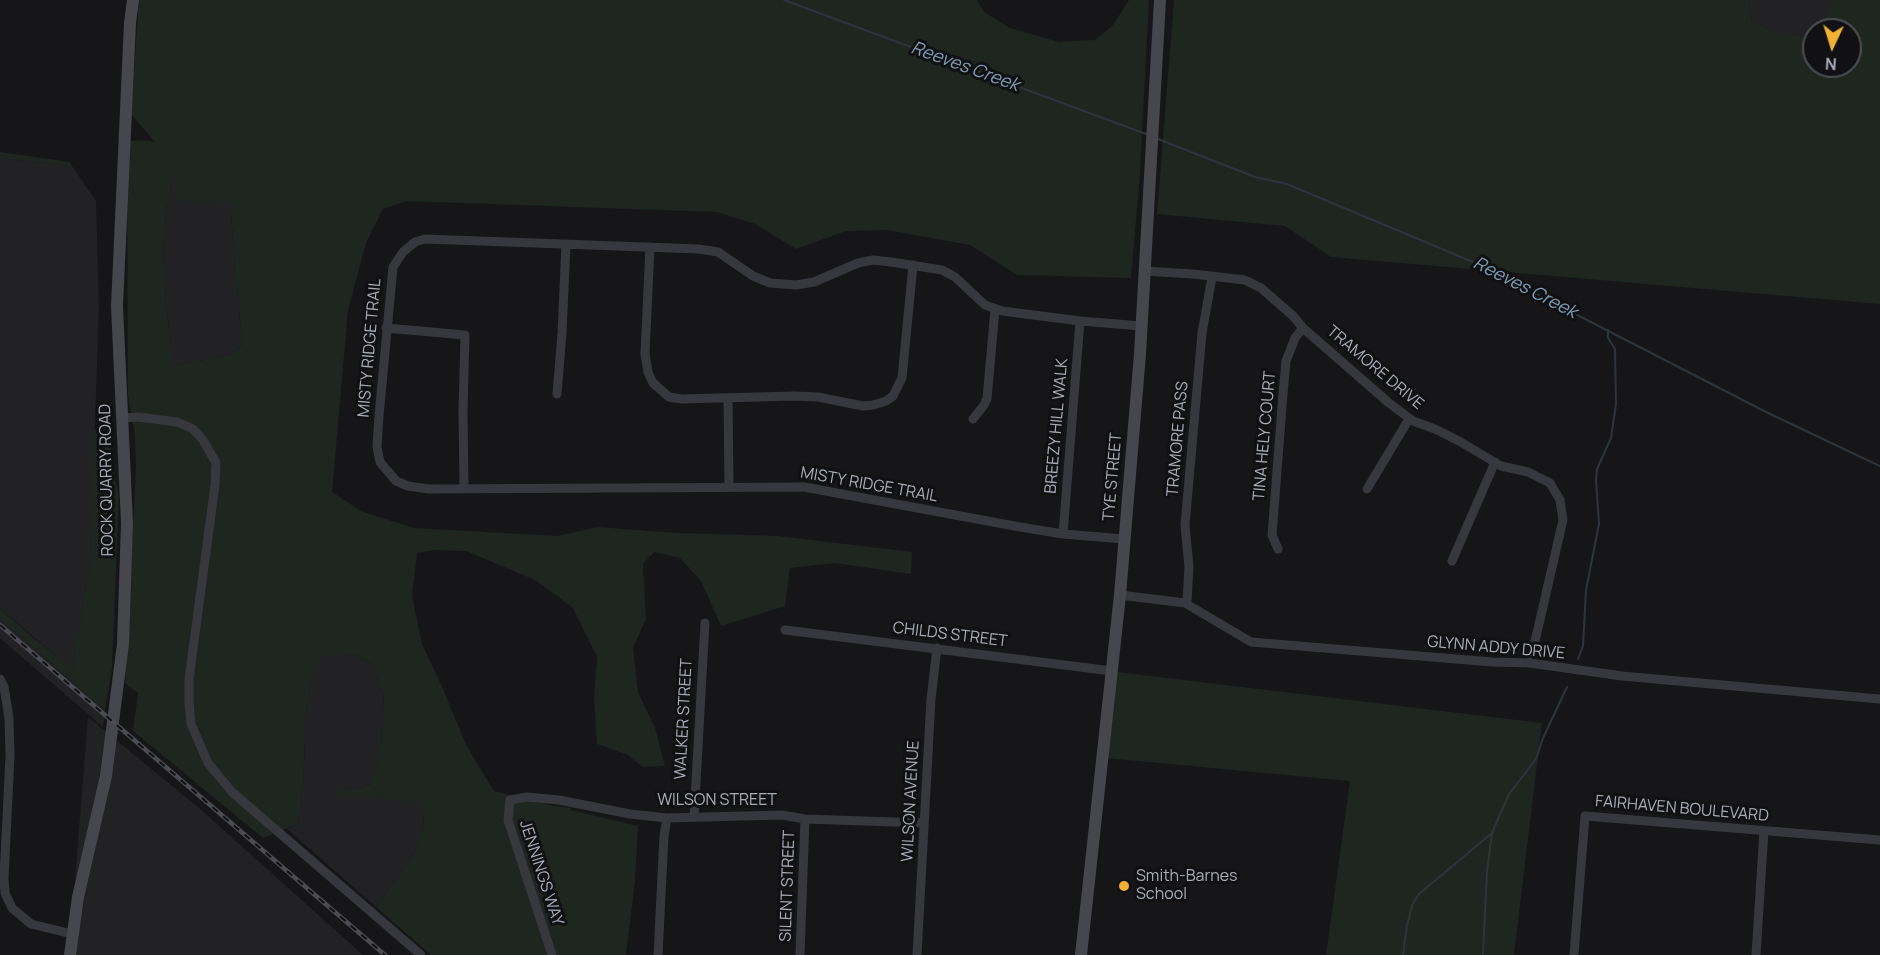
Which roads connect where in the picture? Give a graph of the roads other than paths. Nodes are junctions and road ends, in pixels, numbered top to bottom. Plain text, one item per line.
1 (133, 0) edge
2 (1160, 0) edge
3 (566, 244) junction
4 (650, 247) junction
5 (913, 265) junction
6 (1144, 272) junction
7 (1212, 277) junction
8 (995, 309) junction
9 (1080, 321) junction
10 (1142, 326) junction
11 (386, 328) junction
12 (1303, 328) junction
13 (557, 394) dead end
14 (728, 399) junction
15 (123, 418) junction
16 (973, 419) dead end
17 (1409, 419) junction
18 (1495, 462) junction
19 (729, 487) junction
20 (464, 488) junction
21 (1367, 489) dead end
22 (1063, 534) junction
23 (1125, 539) junction
24 (1278, 549) dead end
25 (1452, 561) dead end
26 (1120, 595) junction
27 (1185, 603) junction
28 (705, 623) dead end
29 (785, 630) dead end
30 (937, 648) junction
31 (1530, 663) junction
32 (1112, 671) junction
33 (0, 679) edge
34 (1880, 699) edge
35 (510, 800) joint
36 (694, 817) junction
37 (668, 818) junction
38 (806, 819) junction
39 (924, 823) junction
40 (1764, 831) junction
41 (1880, 840) edge
42 (72, 933) junction
43 (70, 955) edge
44 (421, 955) edge
45 (552, 955) edge
46 (658, 955) edge
47 (800, 955) edge
48 (917, 955) edge
49 (1081, 955) edge
50 (1574, 955) edge
51 (1756, 955) edge

1 - 15 street, ROCK QUARRY ROAD
2 - 6 street, TYE STREET
3 - 4 street, MISTY RIDGE TRAIL
3 - 11 street, MISTY RIDGE TRAIL
3 - 13 street
4 - 5 street, MISTY RIDGE TRAIL
4 - 14 street
5 - 8 street, MISTY RIDGE TRAIL
5 - 14 street
6 - 7 street, TRAMORE DRIVE
6 - 10 street, TYE STREET
7 - 12 street, TRAMORE DRIVE
7 - 27 street, TRAMORE PASS
8 - 9 street, MISTY RIDGE TRAIL
8 - 16 street
9 - 10 street, MISTY RIDGE TRAIL
9 - 22 street, BREEZY HILL WALK
10 - 23 street, TYE STREET
11 - 20 street, MISTY RIDGE TRAIL
11 - 20 street
12 - 17 street, TRAMORE DRIVE
12 - 24 street, TINA HELY COURT
14 - 19 street
15 - 42 street, ROCK QUARRY ROAD
15 - 44 street
17 - 18 street, TRAMORE DRIVE
17 - 21 street
18 - 25 street
18 - 31 street, TRAMORE DRIVE
19 - 20 street, MISTY RIDGE TRAIL
19 - 22 street, MISTY RIDGE TRAIL
22 - 23 street, MISTY RIDGE TRAIL
23 - 26 street, TYE STREET
26 - 27 street, GLYNN ADDY DRIVE
26 - 32 street, TYE STREET
27 - 31 street, GLYNN ADDY DRIVE
28 - 36 street, WALKER STREET
29 - 30 street, CHILDS STREET
30 - 32 street, CHILDS STREET
30 - 39 street, WILSON AVENUE
31 - 34 street, GLYNN ADDY DRIVE
32 - 49 street, TYE STREET
33 - 42 street
35 - 37 street, WILSON STREET
35 - 45 street, JENNINGS WAY
36 - 37 street, WILSON STREET
36 - 38 street, WILSON STREET
37 - 46 street
38 - 39 street, WILSON STREET
38 - 47 street, SILENT STREET
39 - 48 street, WILSON AVENUE
40 - 41 street, FAIRHAVEN BOULEVARD
40 - 50 street, FAIRHAVEN BOULEVARD
40 - 51 street
42 - 43 street, ROCK QUARRY ROAD

